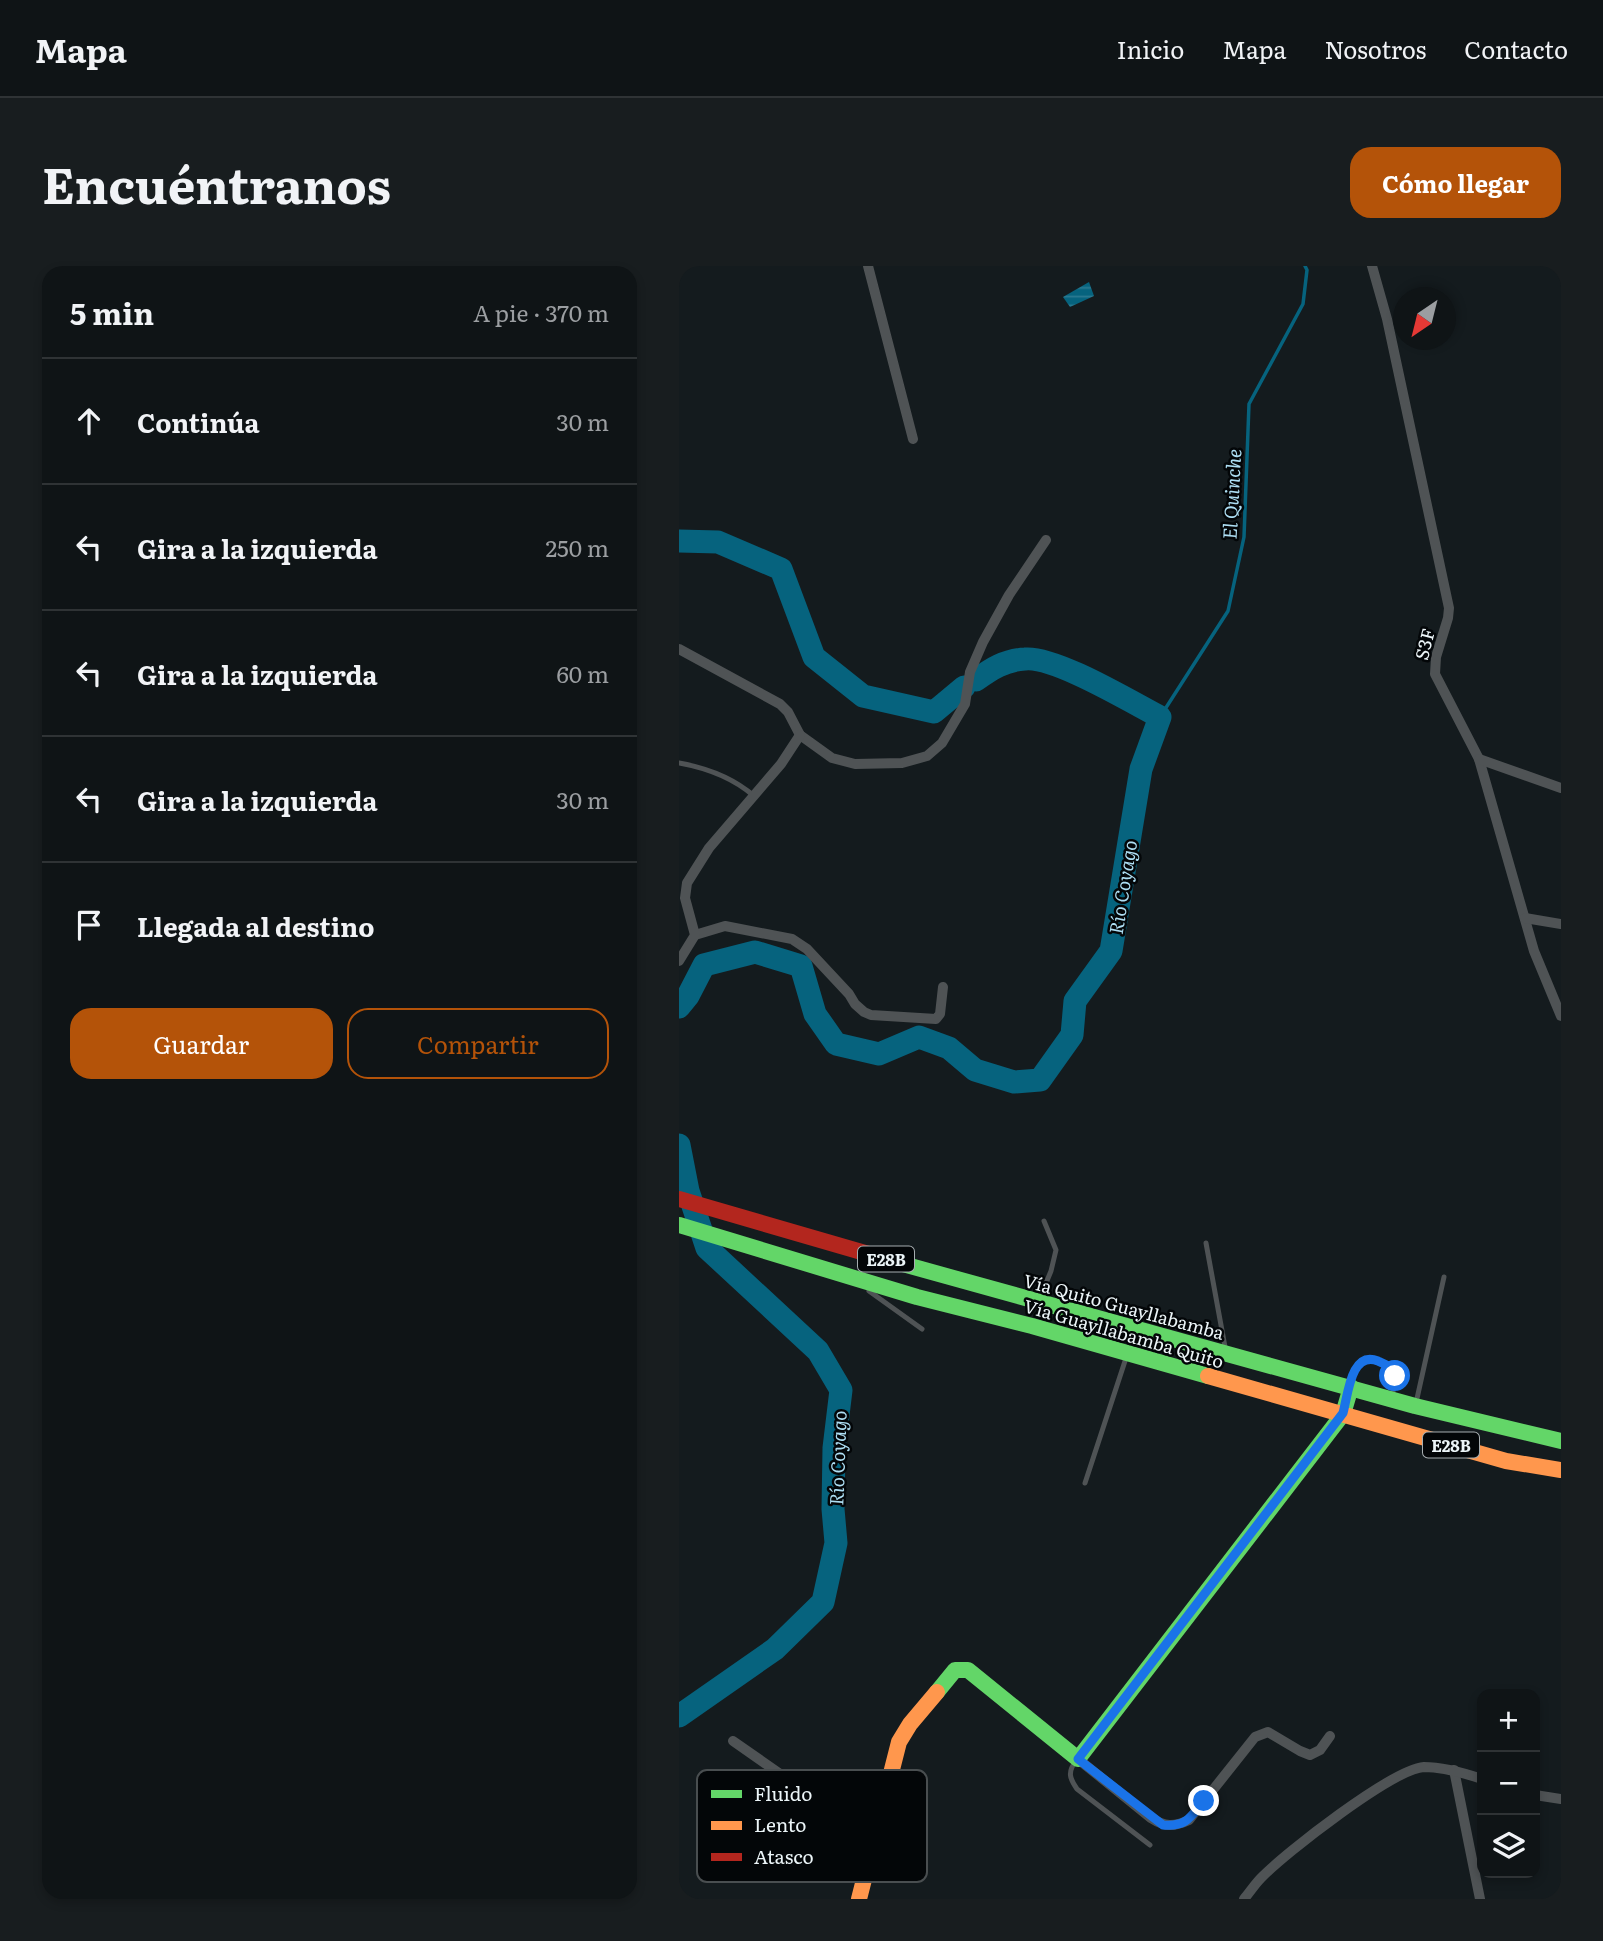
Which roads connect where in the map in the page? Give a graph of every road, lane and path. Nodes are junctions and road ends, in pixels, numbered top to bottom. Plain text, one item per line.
1 (868, 266) edge
2 (1372, 266) edge
3 (913, 439) dead end
4 (1046, 540) dead end
5 (679, 649) edge
6 (800, 735) junction
7 (1479, 759) junction
8 (679, 763) edge
9 (1561, 788) edge
10 (754, 796) junction
11 (1525, 918) junction
12 (1561, 924) edge
13 (695, 934) junction
14 (679, 961) edge
15 (943, 987) dead end
16 (1561, 1016) edge
17 (679, 1199) edge
18 (1044, 1221) dead end
19 (679, 1225) edge
20 (1206, 1242) dead end
21 (847, 1275) junction
22 (1444, 1277) dead end
23 (1038, 1303) junction
24 (1032, 1326) junction
25 (922, 1329) dead end
26 (1227, 1354) junction
27 (1127, 1355) junction
28 (1351, 1388) junction
29 (1393, 1399) junction
30 (1415, 1406) junction
31 (1343, 1413) junction
32 (1561, 1441) edge
33 (1561, 1470) edge
34 (1085, 1483) dead end
35 (1330, 1736) dead end
36 (733, 1741) dead end
37 (1078, 1759) junction
38 (774, 1770) edge
39 (892, 1770) edge
40 (1454, 1770) junction
41 (1477, 1777) edge
42 (1540, 1796) edge
43 (1561, 1799) edge
44 (1150, 1845) dead end
45 (863, 1882) edge
46 (859, 1899) edge
47 (1244, 1899) edge
48 (1480, 1899) edge

1 - 3 street
2 - 7 street, S3F
4 - 6 street
5 - 6 street
6 - 10 street
7 - 9 street
7 - 11 street, S3F
8 - 10 lane
10 - 13 street
11 - 12 street
11 - 16 street, S3F
13 - 14 street
13 - 15 street
17 - 23 main road, Vía Quito Guayllabamba / E28B
18 - 23 lane
19 - 21 main road, Vía Guayllabamba Quito / E28B
20 - 26 lane
21 - 24 main road, Vía Guayllabamba Quito / E28B
21 - 25 lane
22 - 30 lane
23 - 24 lane
23 - 26 main road, Vía Quito Guayllabamba / E28B
24 - 27 main road, Vía Guayllabamba Quito / E28B
26 - 28 main road, Vía Quito Guayllabamba / E28B
27 - 31 main road, Vía Guayllabamba Quito / E28B
27 - 34 lane
28 - 29 main road, Vía Quito Guayllabamba / E28B
28 - 29 lane
28 - 31 main road
29 - 30 main road, Vía Quito Guayllabamba / E28B
30 - 32 main road, Vía Quito Guayllabamba / E28B
31 - 33 main road, Vía Guayllabamba Quito / E28B
31 - 37 main road
35 - 37 street
36 - 38 street
37 - 39 main road
37 - 44 lane
40 - 41 street
40 - 47 street
40 - 48 street
42 - 43 street
45 - 46 main road

